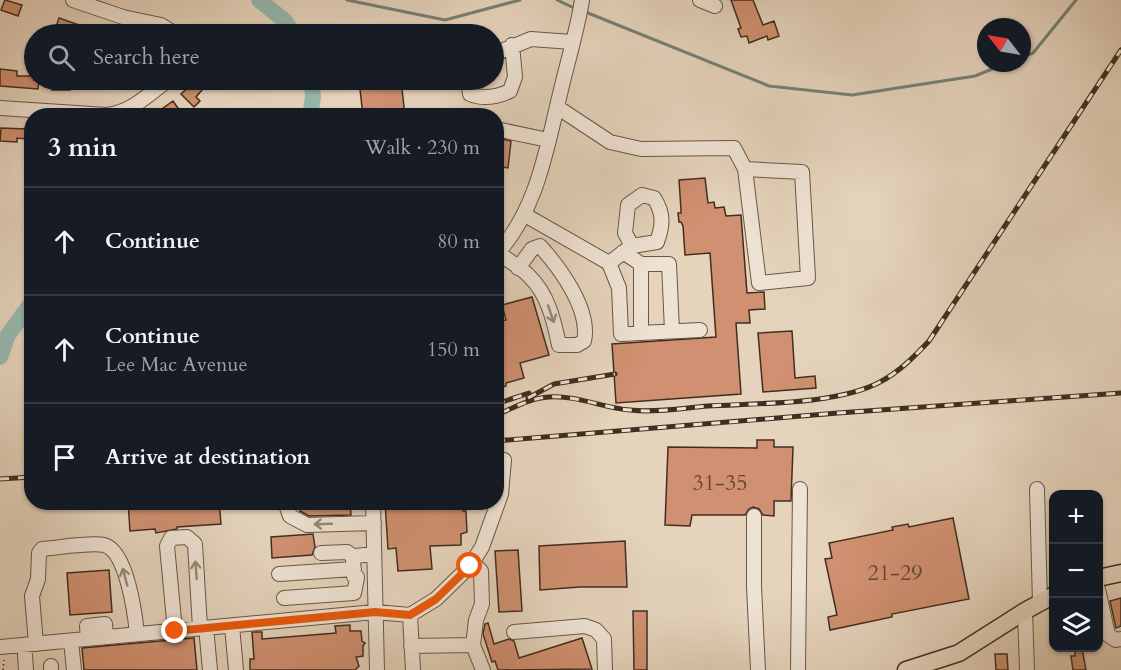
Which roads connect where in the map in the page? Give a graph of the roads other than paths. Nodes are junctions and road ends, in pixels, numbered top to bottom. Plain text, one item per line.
1 (73, 0) edge
2 (582, 0) edge
3 (700, 0) edge
4 (715, 6) dead end
5 (156, 24) edge
6 (572, 42) junction
7 (512, 45) junction
8 (504, 49) edge
9 (155, 90) edge
10 (469, 90) edge
11 (556, 107) junction
12 (0, 108) edge
13 (131, 108) edge
14 (24, 110) edge
15 (504, 131) edge
16 (548, 140) junction
17 (746, 169) junction
18 (525, 215) junction
19 (504, 245) edge
20 (504, 258) edge
21 (609, 263) junction
22 (641, 264) junction
23 (518, 268) junction
24 (700, 330) dead end
25 (672, 331) junction
26 (641, 333) junction
27 (800, 489) dead end
28 (1037, 489) dead end
29 (288, 510) edge
30 (373, 510) edge
31 (495, 510) edge
32 (754, 516) dead end
33 (374, 523) junction
34 (321, 553) dead end
35 (374, 554) junction
36 (470, 566) junction
37 (355, 568) junction
38 (1121, 573) edge
39 (279, 574) dead end
40 (1103, 577) edge
41 (375, 578) junction
42 (284, 598) dead end
43 (1100, 598) edge
44 (1039, 603) edge
45 (375, 612) junction
46 (410, 615) junction
47 (232, 626) junction
48 (203, 628) junction
49 (175, 631) junction
50 (514, 632) dead end
51 (80, 633) junction
52 (137, 634) junction
53 (1121, 639) edge
54 (36, 644) junction
55 (473, 645) junction
56 (411, 646) junction
57 (0, 647) edge
58 (25, 655) dead end
59 (26, 670) edge
60 (74, 670) edge
61 (210, 670) edge
62 (236, 670) edge
63 (377, 670) edge
64 (413, 670) edge
65 (483, 670) edge
66 (605, 670) edge
67 (758, 670) edge
68 (798, 670) edge
69 (906, 670) edge
70 (1027, 670) edge

1 - 5 street
2 - 6 street
3 - 4 street
6 - 7 street
6 - 11 street
7 - 8 street
7 - 10 street
9 - 13 street
11 - 16 street
11 - 17 street
12 - 14 street
15 - 16 street
16 - 18 street
17 - 17 street
18 - 19 street
18 - 21 street
20 - 23 street
21 - 22 street
21 - 26 street
22 - 25 street
22 - 26 street
23 -> 23 street
24 - 25 street
25 - 26 street
27 - 68 street
28 - 44 street
33 -> 29 street
30 - 33 street
31 - 36 street
32 - 67 street
33 - 35 street
34 - 37 street
35 - 37 street
35 - 41 street
36 - 46 street
36 - 55 street
37 - 39 street
37 - 41 street
37 - 42 street
38 - 40 main road
41 - 45 street
43 - 53 street
44 - 69 main road
44 - 70 street
45 - 46 street
45 - 47 street
45 - 63 street
46 - 56 street
47 - 48 street
47 - 62 street
48 - 49 street
48 -> 49 street
48 - 61 street
49 - 52 street
50 - 66 street
51 - 52 street
51 - 54 street
51 - 60 street
52 -> 54 street
54 - 57 street
55 - 56 street
55 - 65 street
56 - 64 street
58 - 59 street

